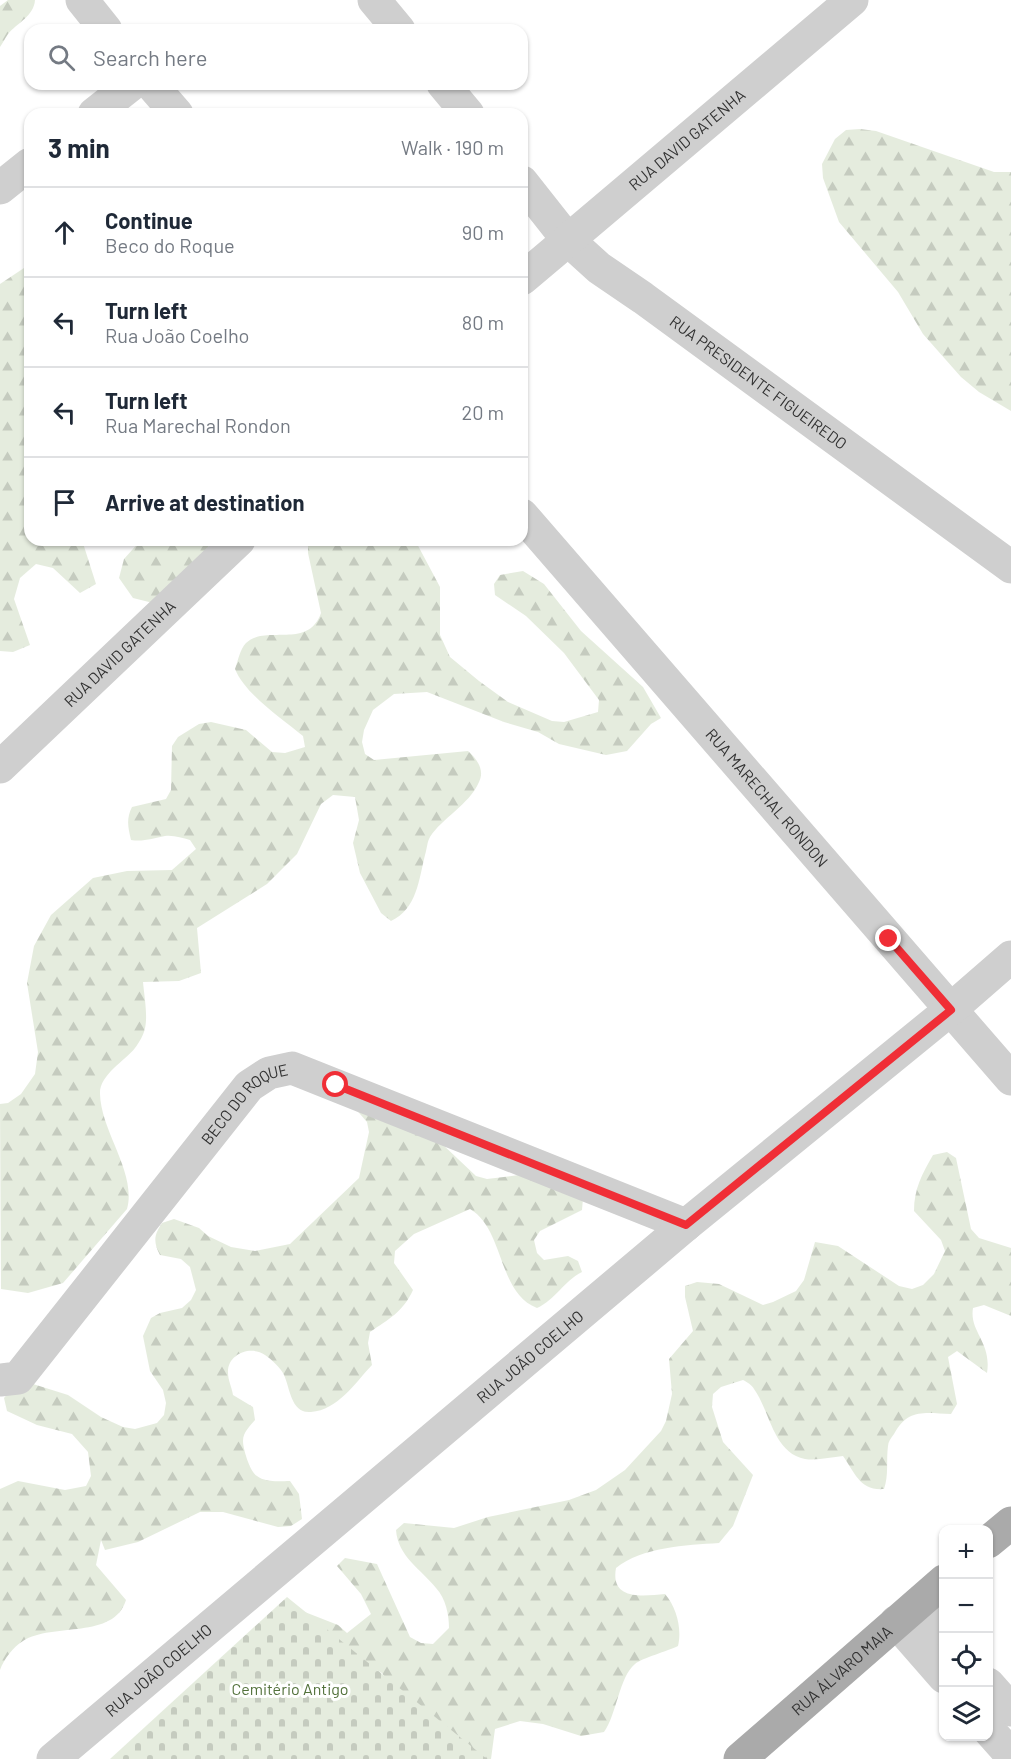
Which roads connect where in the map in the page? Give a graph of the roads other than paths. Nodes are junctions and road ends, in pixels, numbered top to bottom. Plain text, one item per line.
1 (81, 0) edge
2 (374, 0) edge
3 (852, 0) edge
4 (101, 24) edge
5 (394, 24) edge
6 (124, 90) edge
7 (156, 90) edge
8 (448, 90) edge
9 (102, 108) edge
10 (172, 108) edge
11 (463, 108) edge
12 (24, 169) edge
13 (0, 188) edge
14 (528, 190) edge
15 (567, 239) junction
16 (528, 274) edge
17 (528, 522) edge
18 (233, 546) edge
19 (1011, 567) edge
20 (0, 767) edge
21 (1011, 957) edge
22 (951, 1010) junction
23 (1011, 1079) edge
24 (686, 1225) junction
25 (0, 1380) edge
26 (1011, 1523) edge
27 (993, 1538) edge
28 (939, 1585) edge
29 (907, 1613) junction
30 (939, 1630) edge
31 (939, 1668) edge
32 (991, 1687) edge
33 (1011, 1710) edge
34 (993, 1735) edge
35 (1011, 1755) edge
36 (53, 1759) edge
37 (740, 1759) edge

1 - 4 street
2 - 5 street
3 - 15 street, RUA DAVID GATENHA
6 - 9 street
7 - 10 street
8 - 11 street
12 - 13 street
14 - 15 street, RUA PRESIDENTE FIGUEIREDO
15 - 16 street, RUA DAVID GATENHA
15 - 19 street, RUA PRESIDENTE FIGUEIREDO
17 - 22 street, RUA MARECHAL RONDON
18 - 20 street, RUA DAVID GATENHA
21 - 22 street, RUA JOÃO COELHO
22 - 23 street, RUA MARECHAL RONDON
22 - 24 street, RUA JOÃO COELHO
24 - 25 street, BECO DO ROQUE
24 - 36 street, RUA JOÃO COELHO
26 - 27 main road
28 - 29 main road, RUA ÁLVARO MAIA
29 - 30 street
29 - 31 street
29 - 37 main road, RUA ÁLVARO MAIA
32 - 33 street
34 - 35 street

